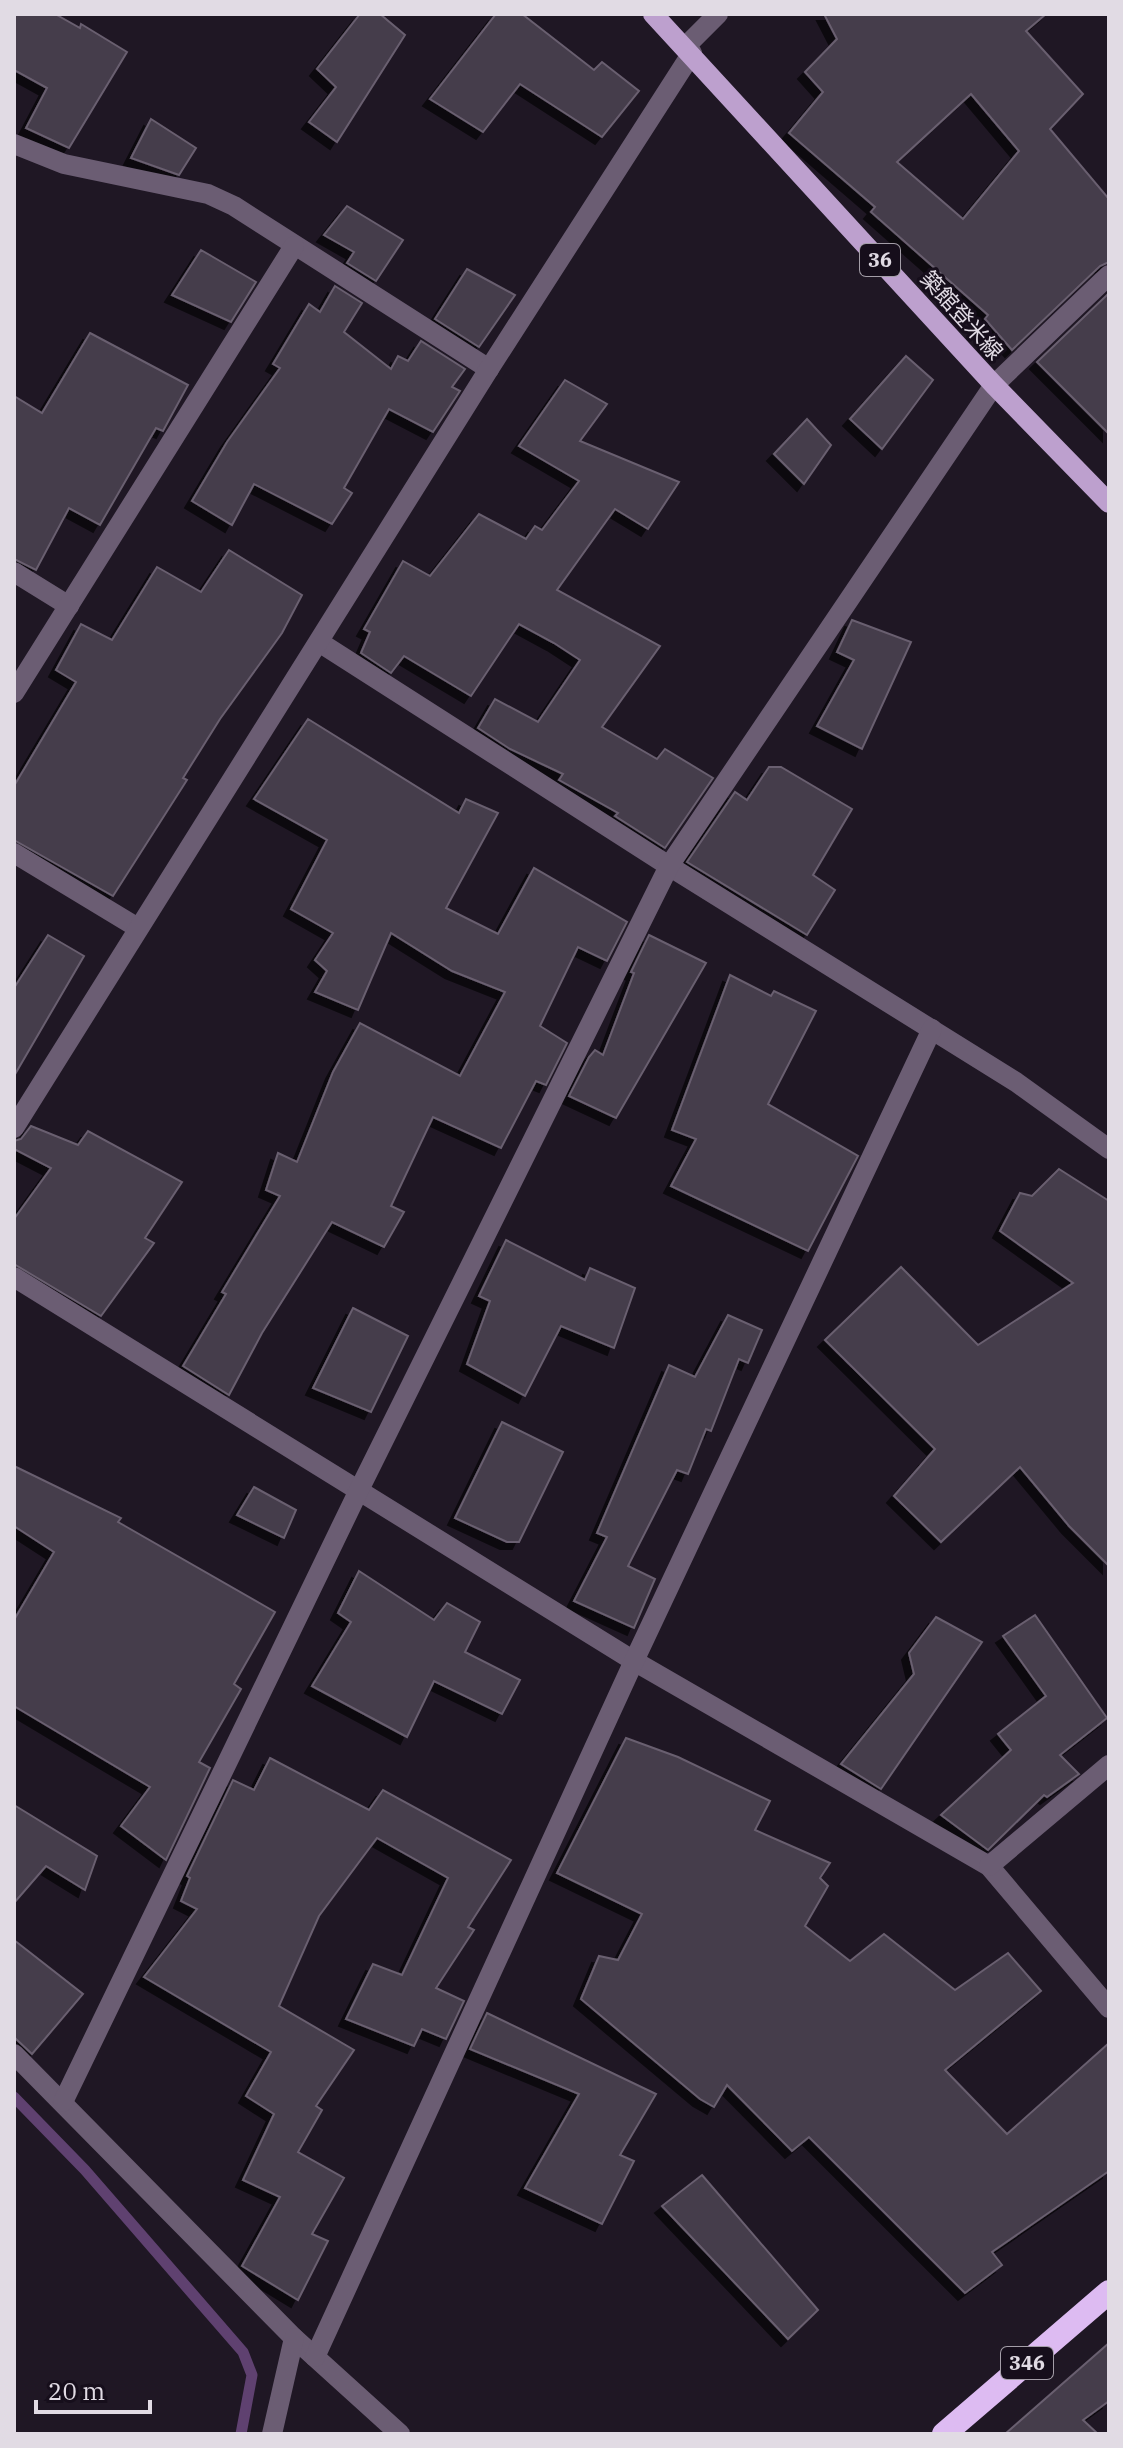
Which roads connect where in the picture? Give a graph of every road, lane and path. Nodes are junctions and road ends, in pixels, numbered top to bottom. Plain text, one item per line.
1 (653, 14) edge
2 (718, 14) edge
3 (688, 50) junction
4 (14, 144) edge
5 (294, 246) junction
6 (1109, 275) edge
7 (489, 369) junction
8 (994, 385) junction
9 (1109, 503) edge
10 (14, 572) edge
11 (69, 606) junction
12 (319, 642) junction
13 (14, 693) edge
14 (14, 853) edge
15 (669, 866) junction
16 (138, 928) junction
17 (932, 1029) junction
18 (14, 1128) edge
19 (1109, 1149) edge
20 (14, 1277) edge
21 (359, 1490) junction
22 (634, 1661) junction
23 (1109, 1765) edge
24 (989, 1866) junction
25 (1109, 2008) edge
26 (14, 2054) edge
27 (63, 2102) junction
28 (1109, 2292) edge
29 (294, 2338) junction
30 (315, 2357) junction
31 (272, 2434) edge
32 (400, 2434) edge
33 (944, 2434) edge

1 - 3 main road, 築館登米線 / 36
2 - 3 street
3 - 7 street
3 - 8 main road, 築館登米線 / 36
4 - 5 street
5 - 7 street
5 - 11 street
6 - 8 street
7 - 12 street
8 - 9 main road, 築館登米線 / 36
8 - 15 street
10 - 11 street
11 - 13 street
12 - 15 street
12 - 16 street
14 - 16 street
15 - 17 street
15 - 21 street
16 - 18 street
17 - 19 street
17 - 22 street
20 - 21 street
21 - 22 street
21 - 27 street
22 - 24 street
22 - 30 street
23 - 24 street
24 - 25 street
26 - 27 street
27 - 29 street
28 - 33 highway, 346
29 - 30 street
29 - 31 street
30 - 32 street

